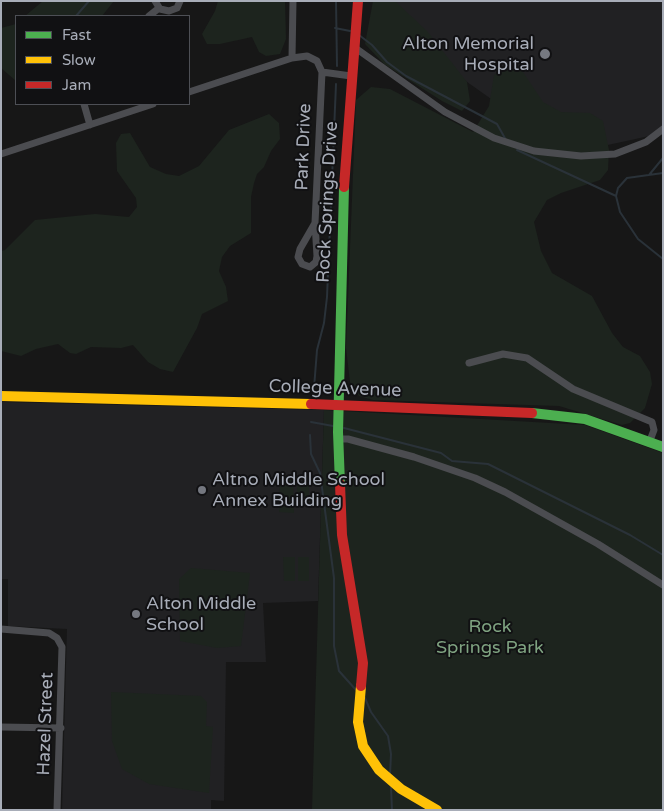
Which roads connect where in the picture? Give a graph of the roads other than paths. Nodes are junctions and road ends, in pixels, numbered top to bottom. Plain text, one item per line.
1 (180, 1) edge
2 (293, 1) edge
3 (358, 1) edge
4 (157, 4) edge
5 (151, 15) edge
6 (354, 47) junction
7 (292, 58) junction
8 (322, 72) junction
9 (351, 76) junction
10 (190, 92) edge
11 (84, 105) edge
12 (150, 105) edge
13 (90, 125) junction
14 (663, 129) edge
15 (1, 154) edge
16 (315, 223) junction
17 (469, 363) dead end
18 (1, 396) edge
19 (339, 405) junction
20 (338, 439) junction
21 (649, 442) junction
22 (663, 447) edge
23 (663, 585) edge
24 (1, 630) edge
25 (1, 728) edge
26 (61, 728) junction
27 (57, 810) edge
28 (437, 810) edge

1 - 4 street
2 - 7 street
3 - 6 street, Rock Springs Drive
4 - 5 street
6 - 9 street, Rock Springs Drive
6 - 14 street
7 - 8 street
7 - 10 street
8 - 9 street
8 - 16 street, Park Drive
9 - 19 street, Rock Springs Drive
11 - 13 street
12 - 13 street
13 - 15 street
16 - 16 street, Park Drive
17 - 21 street
18 - 19 street, College Avenue
19 - 20 street, Rock Springs Drive
19 - 21 street, College Avenue
20 - 23 street
20 - 28 street, Rock Springs Drive
21 - 22 street, College Avenue
24 - 26 street, Hazel Street
25 - 26 street
26 - 27 street, Hazel Street

